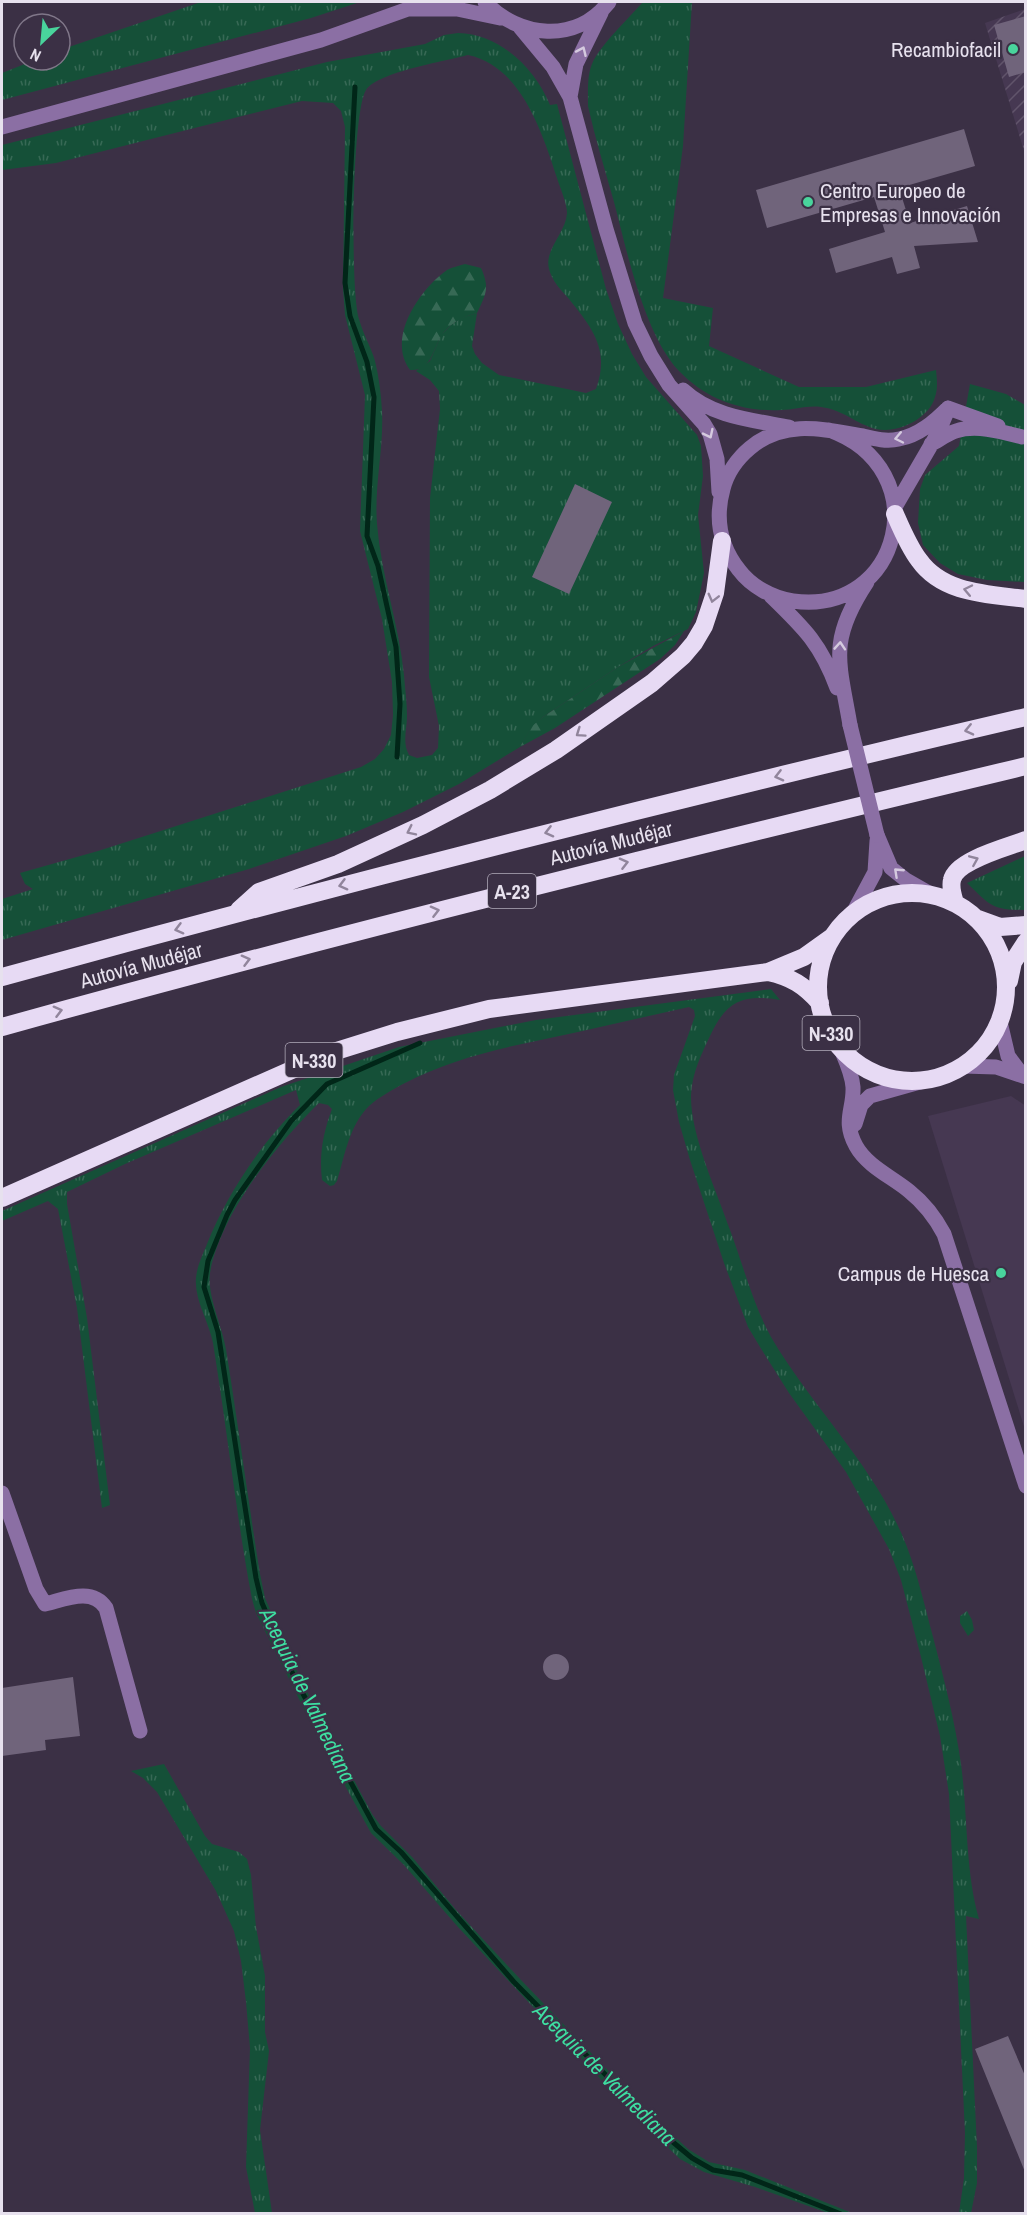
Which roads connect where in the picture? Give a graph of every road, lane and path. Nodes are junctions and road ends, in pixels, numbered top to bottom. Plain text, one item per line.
1 (423, 2) edge
2 (485, 2) edge
3 (606, 5) edge
4 (408, 9) junction
5 (505, 19) junction
6 (519, 26) junction
7 (570, 96) junction
8 (2, 127) edge
9 (661, 371) junction
10 (948, 408) junction
11 (791, 428) junction
12 (829, 430) junction
13 (1024, 438) edge
14 (930, 444) junction
15 (719, 504) junction
16 (895, 511) junction
17 (722, 541) junction
18 (872, 574) junction
19 (769, 594) junction
20 (1026, 599) edge
21 (1026, 717) edge
22 (850, 725) junction
23 (1026, 766) edge
24 (877, 835) junction
25 (1026, 840) edge
26 (934, 896) junction
27 (955, 903) junction
28 (235, 914) junction
29 (852, 915) junction
30 (977, 918) junction
31 (1026, 926) edge
32 (832, 937) junction
33 (1026, 942) edge
34 (768, 972) junction
35 (2, 977) edge
36 (1006, 995) junction
37 (820, 1003) junction
38 (1000, 1022) junction
39 (2, 1027) edge
40 (840, 1047) junction
41 (963, 1066) junction
42 (1024, 1076) edge
43 (934, 1078) junction
44 (853, 1138) junction
45 (2, 1198) edge
46 (1026, 1486) edge
47 (2, 1493) edge
48 (140, 1731) dead end

1 - 4 street
2 - 5 street
3 - 6 street
7 -> 3 street
4 - 5 street
4 - 8 street
5 - 6 street
6 - 7 street
7 - 9 street
9 - 11 street
9 -> 15 street
10 -> 12 street
10 - 13 street
10 - 14 street
11 - 12 street
11 - 15 street
12 - 16 street
13 - 14 street
14 - 16 street
15 - 17 street
16 - 18 street
20 -> 16 highway
17 - 19 street
17 -> 28 highway
18 - 19 street
22 -> 18 street
19 - 22 street
21 -> 28 highway, Autovía Mudéjar / A-23
22 - 24 street, bridge
39 -> 23 highway, Autovía Mudéjar / A-23
26 -> 24 street
24 - 29 street
27 -> 25 highway
26 - 27 highway, N-330
26 - 29 highway, N-330
27 - 30 highway, N-330
28 -> 35 highway, Autovía Mudéjar / A-23
29 - 32 highway, N-330
30 - 31 highway, N-330
30 - 36 highway, N-330
32 - 34 highway, N-330
32 - 37 highway, N-330
33 - 36 highway, N-330
34 - 37 highway, N-330
34 - 45 highway, N-330
36 - 38 highway, N-330
37 - 40 highway, N-330
38 - 41 highway, N-330
38 - 42 street
40 - 43 highway, N-330
40 - 44 street
41 - 42 street
41 - 43 highway, N-330
43 - 44 street
44 - 46 street
47 - 48 street

